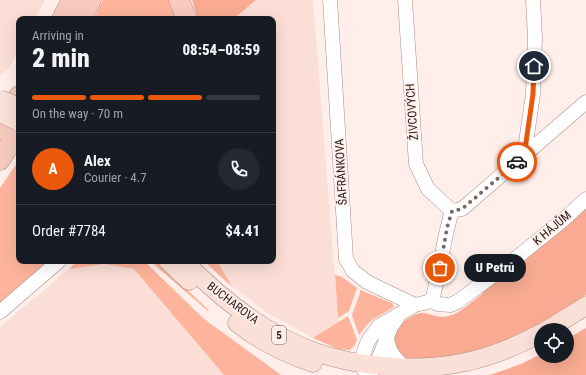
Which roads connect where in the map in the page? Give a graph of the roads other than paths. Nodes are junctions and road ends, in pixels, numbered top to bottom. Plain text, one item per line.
1 (72, 0) edge
2 (91, 0) edge
3 (179, 0) edge
4 (330, 0) edge
5 (405, 0) edge
6 (533, 0) edge
7 (64, 16) edge
8 (83, 16) edge
9 (186, 16) edge
10 (0, 99) edge
11 (16, 101) edge
12 (586, 102) edge
13 (16, 106) edge
14 (0, 113) edge
15 (16, 121) edge
16 (0, 129) edge
17 (16, 134) edge
18 (524, 156) junction
19 (0, 160) edge
20 (586, 199) edge
21 (452, 211) junction
22 (56, 264) edge
23 (171, 264) edge
24 (187, 264) edge
25 (432, 301) junction
26 (415, 304) junction
27 (586, 306) edge
28 (0, 312) edge
29 (401, 313) junction
30 (586, 318) edge
31 (558, 323) edge
32 (574, 326) edge
33 (534, 336) edge
34 (387, 337) junction
35 (534, 347) edge
36 (405, 368) junction
37 (366, 371) edge
38 (455, 375) edge

1 - 7 highway
2 - 8 highway
3 - 9 highway
4 - 26 street, ŠAFRÁNKOVA
5 - 21 street, ŽIVCOVÝCH
6 - 18 street
10 - 13 main road, bridge
11 - 16 highway
12 - 18 street
14 - 15 main road, bridge
17 - 19 highway
18 - 21 street
20 - 25 street, K HÁJŮM
21 - 25 street
22 - 28 street
23 - 37 main road, BUCHAROVA / 5
24 - 37 main road, BUCHAROVA / 5
25 - 26 street, K HÁJŮM
26 - 29 street
27 - 31 main road
29 - 34 street
29 - 37 street
30 - 32 main road
33 - 36 main road, BUCHAROVA / 5
34 - 36 street
34 - 37 street
35 - 38 main road
36 - 37 main road, BUCHAROVA / 5

